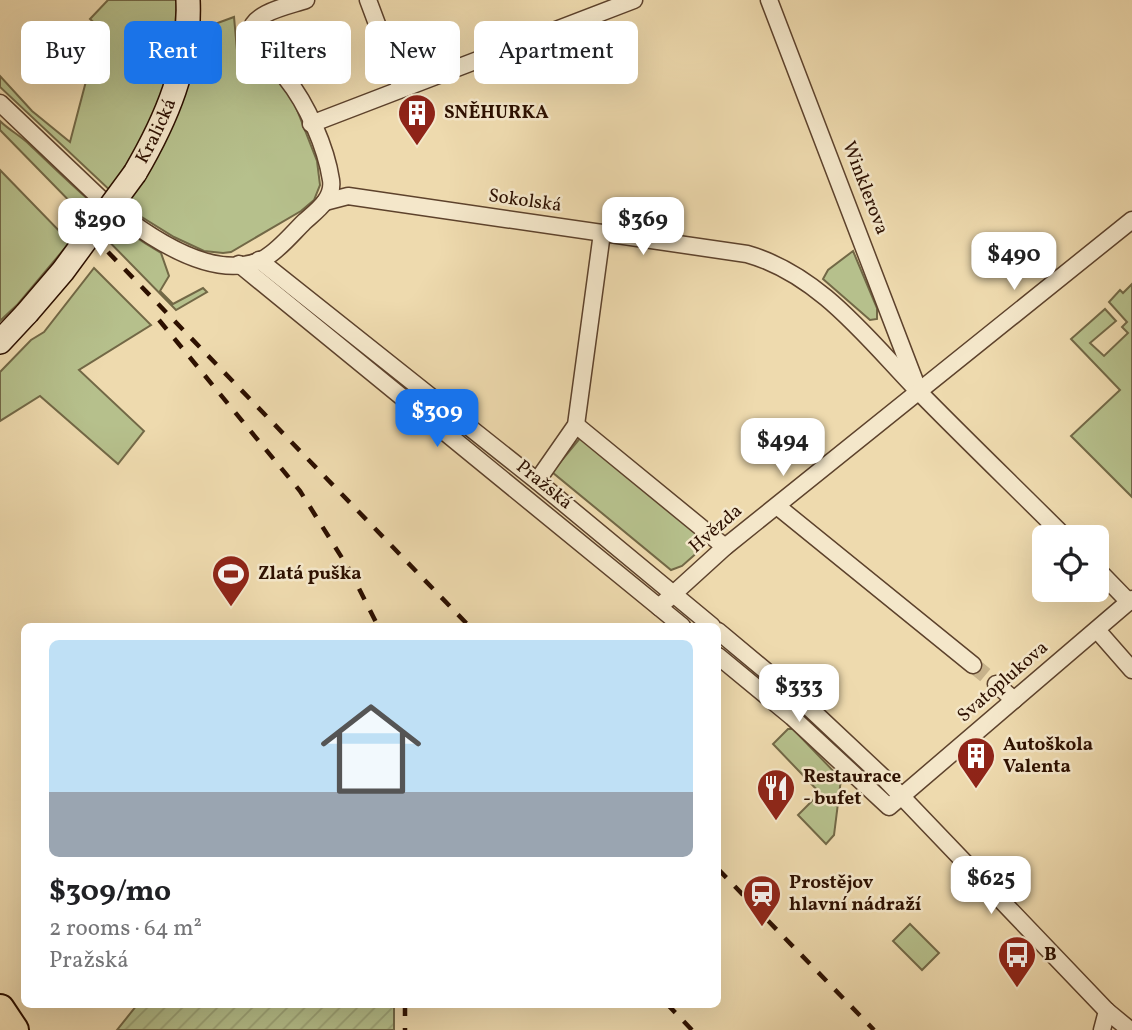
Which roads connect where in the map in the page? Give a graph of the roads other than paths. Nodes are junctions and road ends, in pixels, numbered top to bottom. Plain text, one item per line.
1 (188, 0) edge
2 (306, 0) edge
3 (368, 0) edge
4 (634, 0) edge
5 (769, 0) edge
6 (401, 88) junction
7 (0, 103) edge
8 (311, 124) junction
9 (102, 200) dead end
10 (325, 202) junction
11 (128, 220) dead end
12 (1132, 220) edge
13 (601, 233) junction
14 (259, 260) junction
15 (239, 264) junction
16 (0, 342) edge
17 (919, 392) junction
18 (576, 425) junction
19 (537, 481) junction
20 (777, 506) junction
21 (1053, 525) edge
22 (725, 547) junction
23 (1109, 580) edge
24 (675, 595) junction
25 (1131, 600) edge
26 (659, 607) junction
27 (678, 623) edge
28 (706, 623) edge
29 (708, 623) edge
30 (1097, 630) junction
31 (721, 634) edge
32 (721, 658) edge
33 (972, 665) tunnel mouth
34 (1132, 670) edge
35 (996, 684) tunnel mouth
36 (1014, 700) junction
37 (803, 702) junction
38 (792, 717) junction
39 (895, 801) junction
40 (0, 1009) edge
41 (1107, 1011) junction
42 (14, 1030) edge
43 (1102, 1030) edge
44 (1130, 1030) edge

1 - 16 main road, Kralická, bridge
2 - 8 street
3 - 6 street
4 - 6 street
5 - 17 street, Winklerova
6 - 8 street
7 - 9 street
8 - 10 street
10 - 13 street, Sokolská
10 - 14 street
11 - 15 street
12 - 17 street, Hvězda
13 - 17 street, Sokolská
13 - 18 street
14 - 15 street
14 - 19 street, Pražská
15 - 26 street, Pražská
17 - 20 street, Hvězda
17 - 21 street, Sokolská
18 - 19 street
18 - 22 street
19 - 24 street, Pražská
20 - 22 street, Hvězda
20 - 33 street
22 - 24 street, Hvězda
23 - 25 street
24 - 26 street, Hvězda
24 - 29 street, Pražská
25 - 30 street, Svatoplukova
26 - 27 street, Pražská
26 - 28 street
30 - 34 street
30 - 36 street, Svatoplukova
31 - 37 street
32 - 38 street
35 - 36 street
36 - 39 street, Svatoplukova
37 - 38 street
37 - 39 street
38 - 39 street
39 - 41 street
40 - 42 highway
41 - 43 street
41 - 44 street

